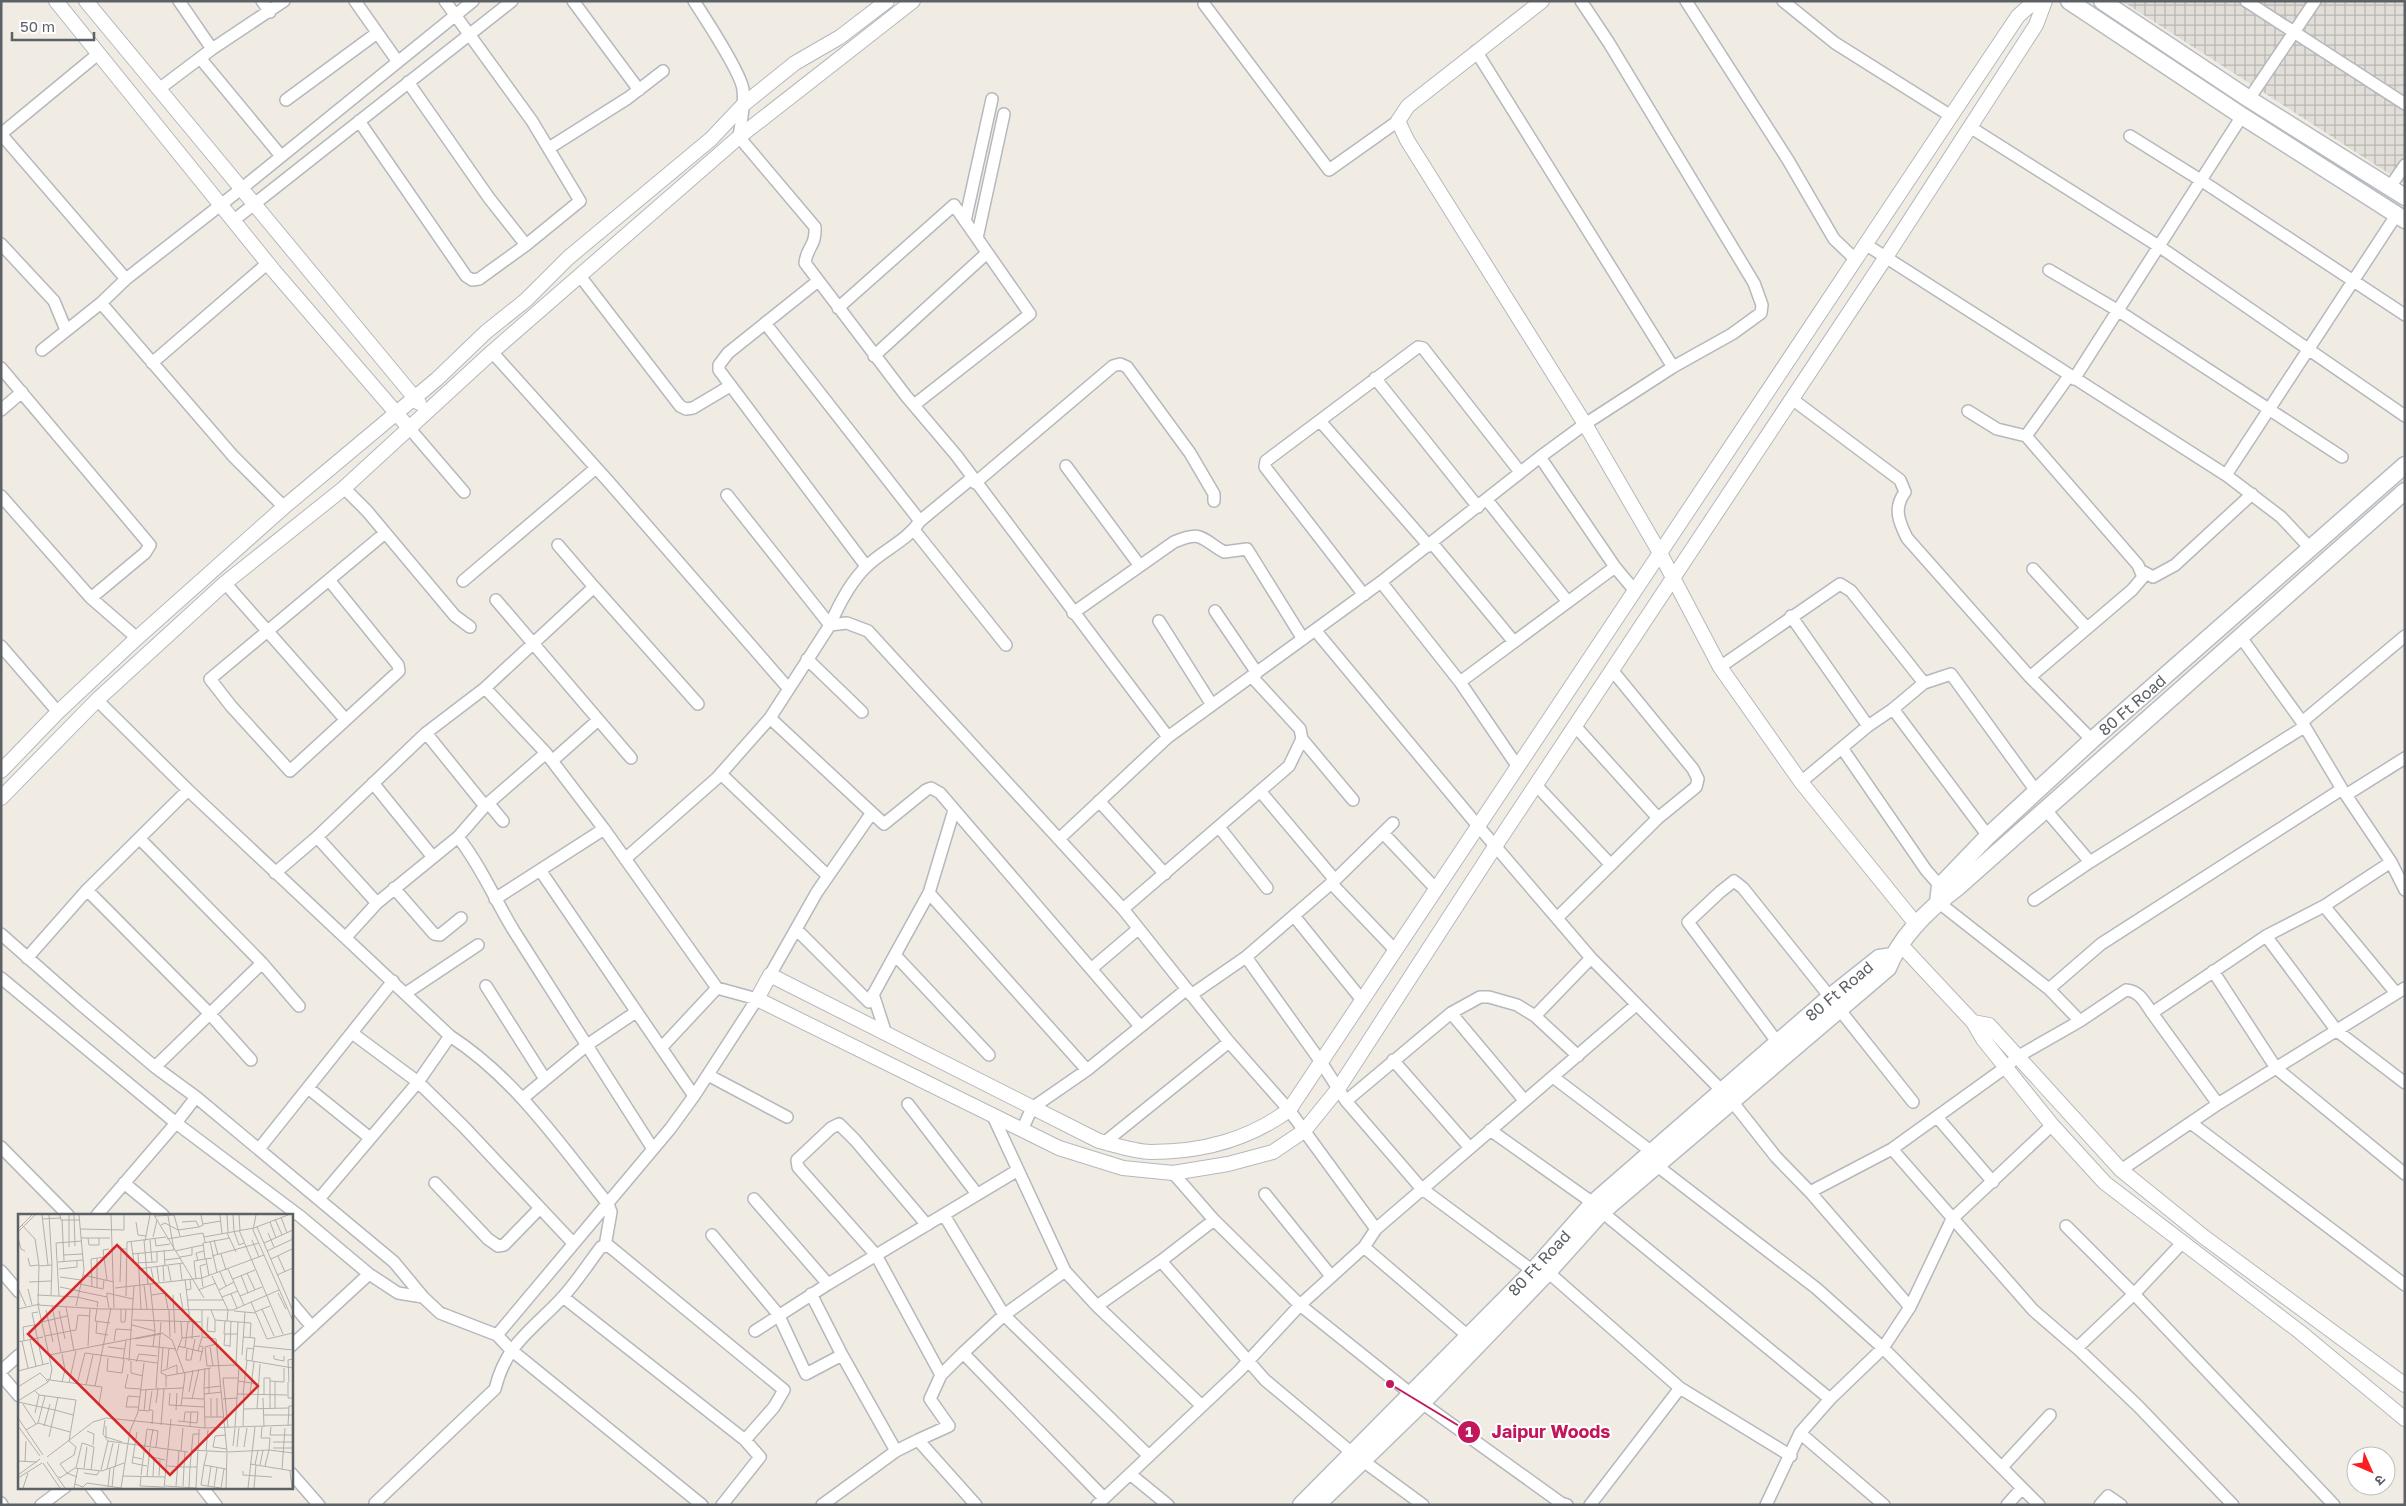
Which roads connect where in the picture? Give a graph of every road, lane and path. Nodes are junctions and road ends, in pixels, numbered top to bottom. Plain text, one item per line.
1 (56, 1) edge
2 (86, 1) edge
3 (179, 1) edge
4 (262, 1) edge
5 (284, 1) edge
6 (355, 1) edge
7 (446, 1) edge
8 (473, 1) edge
9 (512, 1) edge
10 (574, 1) edge
11 (694, 1) edge
12 (887, 1) edge
13 (913, 1) edge
14 (1542, 1) edge
15 (1581, 1) edge
16 (1686, 1) edge
17 (1783, 1) edge
18 (2035, 1) edge
19 (2045, 1) edge
20 (2069, 1) edge
21 (2102, 1) edge
22 (2246, 1) edge
23 (2315, 1) edge
24 (1204, 4) dead end
25 (270, 12) junction
26 (456, 15) junction
27 (2294, 32) junction
28 (377, 33) junction
29 (469, 35) junction
30 (212, 49) junction
31 (1476, 51) junction
32 (98, 54) junction
33 (200, 58) junction
34 (398, 62) junction
35 (663, 71) dead end
36 (408, 82) junction
37 (159, 89) junction
38 (639, 90) junction
39 (992, 99) dead end
40 (2249, 99) junction
41 (286, 100) dead end
42 (744, 104) junction
43 (2405, 104) edge
44 (1004, 114) dead end
45 (1951, 116) junction
46 (2242, 116) junction
47 (359, 121) junction
48 (1398, 121) junction
49 (1970, 127) junction
50 (1, 134) edge
51 (2130, 136) dead end
52 (739, 137) junction
53 (549, 148) junction
54 (281, 156) junction
55 (2405, 165) edge
56 (2202, 181) junction
57 (2390, 186) junction
58 (241, 189) junction
59 (2405, 196) edge
60 (221, 204) junction
61 (254, 204) junction
62 (2401, 217) edge
63 (234, 220) junction
64 (965, 221) junction
65 (977, 238) junction
66 (1, 244) edge
67 (1865, 244) junction
68 (526, 245) junction
69 (2160, 247) junction
70 (987, 253) junction
71 (1886, 257) junction
72 (1855, 259) junction
73 (268, 263) junction
74 (2049, 270) dead end
75 (580, 276) junction
76 (126, 279) junction
77 (2353, 281) junction
78 (818, 282) junction
79 (101, 303) junction
80 (838, 308) junction
81 (2117, 310) junction
82 (2405, 315) edge
83 (765, 323) junction
84 (66, 330) junction
85 (42, 350) dead end
86 (2308, 350) junction
87 (492, 352) junction
88 (874, 356) junction
89 (152, 363) junction
90 (1, 368) edge
91 (1673, 368) junction
92 (1375, 378) junction
93 (2071, 378) junction
94 (730, 386) junction
95 (22, 392) junction
96 (414, 397) junction
97 (1792, 399) junction
98 (914, 405) junction
99 (1, 410) edge
100 (2269, 410) junction
101 (1968, 411) dead end
102 (396, 412) junction
103 (427, 412) junction
104 (2405, 416) edge
105 (1320, 421) junction
106 (1586, 424) junction
107 (410, 429) junction
108 (2026, 436) junction
109 (1540, 457) junction
110 (2342, 457) dead end
111 (2405, 465) edge
112 (1066, 466) dead end
113 (596, 468) junction
114 (1520, 472) junction
115 (2226, 475) junction
116 (973, 480) junction
117 (344, 488) junction
118 (2405, 491) edge
119 (464, 492) dead end
120 (2252, 494) junction
121 (727, 495) dead end
122 (1, 496) edge
123 (1214, 501) dead end
124 (1482, 503) junction
125 (284, 507) junction
126 (917, 526) junction
127 (385, 533) junction
128 (1430, 544) junction
129 (558, 545) dead end
130 (2310, 548) junction
131 (1660, 553) junction
132 (866, 566) junction
133 (1140, 566) junction
134 (1615, 567) junction
135 (2033, 569) dead end
136 (2140, 570) junction
137 (1672, 579) junction
138 (329, 580) junction
139 (463, 581) dead end
140 (225, 582) junction
141 (1381, 582) junction
142 (594, 587) junction
143 (1635, 591) junction
144 (1364, 595) junction
145 (91, 598) junction
146 (496, 600) dead end
147 (1568, 602) junction
148 (1215, 611) dead end
149 (1073, 613) junction
150 (1791, 616) junction
151 (1159, 621) dead end
152 (830, 625) junction
153 (470, 627) dead end
154 (2087, 628) junction
155 (268, 629) junction
156 (1315, 630) junction
157 (2240, 636) junction
158 (2405, 636) edge
159 (138, 638) junction
160 (1303, 639) junction
161 (532, 642) junction
162 (1514, 642) junction
163 (1006, 645) dead end
164 (1, 646) edge
165 (807, 659) junction
166 (1720, 667) junction
167 (1612, 670) junction
168 (1255, 675) junction
169 (2030, 677) junction
170 (1460, 682) junction
171 (1924, 683) junction
172 (485, 688) junction
173 (788, 688) junction
174 (97, 700) junction
175 (698, 704) dead end
176 (1212, 705) junction
177 (1894, 709) junction
178 (58, 712) junction
179 (862, 712) dead end
180 (770, 718) junction
181 (344, 719) junction
182 (597, 721) junction
183 (2303, 724) junction
184 (1575, 726) junction
185 (1868, 726) junction
186 (426, 733) junction
187 (1168, 737) junction
188 (1302, 739) junction
189 (2092, 740) junction
190 (1842, 748) junction
191 (549, 757) junction
192 (631, 758) dead end
193 (2405, 758) edge
194 (1518, 767) junction
195 (1, 771) edge
196 (721, 774) junction
197 (373, 782) junction
198 (1801, 782) junction
199 (1536, 785) junction
200 (188, 790) junction
201 (1260, 791) junction
202 (2036, 791) junction
203 (2344, 792) junction
204 (1, 798) edge
205 (1353, 800) dead end
206 (1099, 801) junction
207 (487, 805) junction
208 (2045, 809) junction
209 (954, 810) junction
210 (871, 814) junction
211 (1658, 818) junction
212 (503, 822) dead end
213 (1393, 823) dead end
214 (1478, 826) junction
215 (1219, 827) junction
216 (604, 829) junction
217 (1383, 833) junction
218 (1988, 836) junction
219 (317, 837) junction
220 (458, 837) junction
221 (140, 839) junction
222 (1059, 839) junction
223 (1496, 845) junction
224 (432, 856) junction
225 (625, 858) junction
226 (2090, 862) junction
227 (2391, 862) junction
228 (1611, 865) junction
229 (540, 870) junction
230 (276, 873) junction
231 (1165, 874) junction
232 (828, 876) junction
233 (1333, 881) junction
234 (394, 888) junction
235 (1267, 888) dead end
236 (1436, 889) junction
237 (87, 890) junction
238 (2405, 890) edge
239 (929, 893) junction
240 (1939, 894) junction
241 (495, 899) junction
242 (2034, 900) dead end
243 (377, 903) junction
244 (2324, 906) junction
245 (1123, 910) junction
246 (1294, 916) junction
247 (461, 918) dead end
248 (1557, 918) junction
249 (1916, 924) junction
250 (796, 929) junction
251 (1138, 929) junction
252 (1, 934) edge
253 (2266, 936) junction
254 (346, 937) junction
255 (478, 945) dead end
256 (1395, 950) junction
257 (1897, 950) junction
258 (895, 955) junction
259 (1246, 957) junction
260 (27, 958) junction
261 (1591, 958) junction
262 (262, 963) junction
263 (1091, 969) junction
264 (2213, 971) junction
265 (770, 975) junction
266 (1, 978) edge
267 (393, 981) junction
268 (486, 986) dead end
269 (717, 988) junction
270 (2049, 989) junction
271 (2401, 991) edge
272 (1189, 992) junction
273 (406, 993) junction
274 (873, 994) junction
275 (757, 999) junction
276 (1362, 1000) junction
277 (1835, 1003) junction
278 (1636, 1005) junction
279 (299, 1006) dead end
280 (636, 1012) junction
281 (2152, 1012) junction
282 (1450, 1013) junction
283 (210, 1014) junction
284 (1535, 1016) junction
285 (2080, 1021) junction
286 (1973, 1022) junction
287 (1140, 1026) junction
288 (2336, 1031) junction
289 (352, 1033) junction
290 (886, 1034) junction
291 (450, 1036) junction
292 (1229, 1042) junction
293 (1778, 1043) junction
294 (587, 1044) junction
295 (661, 1048) junction
296 (989, 1055) dead end
297 (1578, 1056) junction
298 (2017, 1056) junction
299 (251, 1060) dead end
300 (1393, 1060) junction
301 (1321, 1062) junction
302 (155, 1067) junction
303 (2006, 1068) junction
304 (2276, 1068) junction
305 (1087, 1070) junction
306 (708, 1075) junction
307 (1553, 1077) junction
308 (545, 1080) junction
309 (418, 1082) junction
310 (2405, 1083) edge
311 (308, 1088) junction
312 (1342, 1095) junction
313 (1726, 1095) junction
314 (694, 1096) junction
315 (196, 1097) junction
316 (523, 1098) junction
317 (1524, 1100) junction
318 (1913, 1102) dead end
319 (908, 1104) dead end
320 (2218, 1104) junction
321 (1032, 1108) junction
322 (1289, 1110) junction
323 (992, 1114) junction
324 (787, 1117) dead end
325 (1937, 1117) junction
326 (176, 1123) junction
327 (2191, 1123) junction
328 (2052, 1125) junction
329 (1022, 1130) junction
330 (1490, 1130) junction
331 (1304, 1132) junction
332 (370, 1138) junction
333 (1105, 1142) junction
334 (1, 1147) edge
335 (1470, 1148) junction
336 (259, 1149) junction
337 (653, 1149) junction
338 (1892, 1149) junction
339 (1654, 1159) junction
340 (1018, 1170) junction
341 (2121, 1170) junction
342 (1173, 1173) junction
343 (2405, 1174) edge
344 (435, 1182) dead end
345 (1993, 1182) junction
346 (124, 1183) junction
347 (1421, 1188) junction
348 (1810, 1192) junction
349 (978, 1194) junction
350 (1265, 1194) dead end
351 (319, 1199) junction
352 (754, 1199) dead end
353 (608, 1204) junction
354 (540, 1208) junction
355 (1598, 1208) junction
356 (67, 1214) edge
357 (98, 1214) edge
358 (162, 1214) edge
359 (944, 1215) junction
360 (1952, 1219) junction
361 (1214, 1220) junction
362 (927, 1225) junction
363 (2066, 1226) dead end
364 (1376, 1229) junction
365 (712, 1235) dead end
366 (574, 1243) junction
367 (2182, 1243) junction
368 (605, 1246) junction
369 (1364, 1247) junction
370 (876, 1255) junction
371 (1161, 1262) junction
372 (1, 1271) edge
373 (1065, 1271) junction
374 (1541, 1272) junction
375 (369, 1274) junction
376 (1331, 1276) junction
377 (828, 1284) junction
378 (2405, 1285) edge
379 (18, 1291) edge
380 (811, 1294) junction
381 (2134, 1294) junction
382 (423, 1297) junction
383 (563, 1297) junction
384 (292, 1303) edge
385 (1300, 1305) junction
386 (1097, 1306) junction
387 (1910, 1308) junction
388 (778, 1314) junction
389 (1004, 1315) junction
390 (312, 1327) junction
391 (755, 1331) dead end
392 (497, 1335) junction
393 (1468, 1336) junction
394 (292, 1345) edge
395 (1883, 1348) junction
396 (2077, 1348) junction
397 (510, 1349) junction
398 (963, 1353) junction
399 (842, 1355) junction
400 (18, 1356) edge
401 (1249, 1361) junction
402 (1, 1373) edge
403 (942, 1375) junction
404 (2405, 1385) edge
405 (1680, 1388) junction
406 (18, 1395) edge
407 (1416, 1398) junction
408 (1830, 1399) junction
409 (1202, 1406) junction
410 (2050, 1415) dead end
411 (2405, 1419) edge
412 (1800, 1433) junction
413 (745, 1440) junction
414 (918, 1440) junction
415 (896, 1451) junction
416 (1148, 1456) junction
417 (1357, 1456) junction
418 (1791, 1456) junction
419 (2002, 1467) junction
420 (292, 1474) edge
421 (1130, 1474) junction
422 (64, 1488) edge
423 (92, 1488) edge
424 (203, 1488) edge
425 (2022, 1488) junction
426 (1100, 1501) edge
427 (1772, 1503) edge
428 (41, 1505) edge
429 (105, 1505) edge
430 (216, 1505) edge
431 (319, 1505) edge
432 (377, 1505) edge
433 (702, 1505) edge
434 (722, 1505) edge
435 (822, 1505) edge
436 (976, 1505) edge
437 (1168, 1505) edge
438 (1301, 1505) edge
439 (1317, 1505) edge
440 (1423, 1505) edge
441 (1566, 1505) edge
442 (1590, 1505) edge
443 (1884, 1505) edge
444 (2007, 1505) edge
445 (2039, 1505) edge
446 (2100, 1505) edge
447 (2120, 1505) edge
448 (2233, 1505) edge
449 (2334, 1505) edge

1 - 32 street
2 - 37 street
3 - 30 street
4 - 25 street
5 - 25 street
6 - 28 street
7 - 26 street
8 - 26 street
9 - 29 street
10 - 38 street
11 - 42 street
12 - 42 street
13 - 52 street
14 - 31 street
15 - 91 street
16 - 72 street
17 - 45 street
18 - 45 street
19 - 49 street
20 - 46 main road
21 - 40 main road
22 - 27 street
23 - 27 street
24 - 48 street
25 - 30 street
26 - 29 street
26 - 34 street
27 - 40 street
27 - 43 street
28 - 34 street
28 - 41 street
29 - 36 street
29 - 53 street
30 - 33 street
31 - 48 street
31 - 91 street
32 - 50 street
32 - 60 street
33 - 37 street
33 - 54 street
34 - 54 street
35 - 38 street
36 - 47 street
36 - 68 street
37 - 58 street
38 - 53 street
39 - 64 street
40 - 57 main road
42 - 52 street
42 - 96 street
44 - 65 street
45 - 67 street
46 - 56 street
46 - 62 main road
47 - 61 street
47 - 68 street
48 - 106 street
49 - 69 street
49 - 71 street
50 - 76 street
51 - 56 street
52 - 75 street
52 - 78 street
53 - 68 street
54 - 58 street
55 - 57 street
56 - 69 street
56 - 77 street
57 - 59 main road
58 - 60 street
58 - 61 street
60 - 63 street
60 - 76 street
61 - 63 street
61 - 96 street
62 - 77 street
63 - 73 street
64 - 65 street
64 - 80 street
65 - 70 street
66 - 84 street
67 - 71 street
67 - 72 street
69 - 81 street
69 - 86 street
70 - 88 street
70 - 98 street
71 - 93 street
71 - 97 street
72 - 131 street
73 - 89 street
73 - 102 street
74 - 81 street
75 - 87 street
75 - 94 street
76 - 79 street
77 - 82 street
77 - 86 street
78 - 80 street
78 - 83 street
79 - 84 street
79 - 89 street
80 - 88 street
81 - 93 street
81 - 100 street
83 - 94 street
83 - 126 street
84 - 85 street
86 - 100 street
86 - 104 street
87 - 103 street
87 - 113 street
88 - 98 street
89 - 125 street
90 - 95 street
91 - 106 street
92 - 105 street
92 - 114 street
92 - 124 street
93 - 108 street
93 - 115 street
94 - 132 street
95 - 99 street
95 - 145 street
96 - 102 street
96 - 103 street
97 - 137 street
97 - 169 street
98 - 116 street
100 - 110 street
100 - 115 street
101 - 108 street
102 - 107 street
102 - 125 street
103 - 107 street
105 - 128 street
105 - 144 street
106 - 109 street
106 - 131 street
107 - 117 street
107 - 119 street
108 - 136 street
109 - 114 street
109 - 134 street
111 - 130 main road, 80 Ft Road
112 - 133 street
113 - 139 street
113 - 173 street
114 - 124 street
115 - 120 street
116 - 123 street
116 - 126 street
116 - 149 street
117 - 127 street
117 - 140 street
118 - 157 main road, 80 Ft Road
120 - 130 street
120 - 136 street
121 - 152 street
122 - 145 street
124 - 128 street
124 - 147 street
125 - 159 street
126 - 132 street
126 - 163 street
127 - 138 street
127 - 153 street
128 - 141 street
128 - 162 street
129 - 142 street
130 - 189 main road, 80 Ft Road
131 - 137 street
131 - 143 street
132 - 152 street
133 - 149 street
133 - 160 street
134 - 143 street
134 - 147 street
135 - 154 street
136 - 154 street
137 - 166 street
137 - 167 street
138 - 155 street
138 - 181 street
140 - 155 street
140 - 174 street
141 - 144 street
141 - 170 street
142 - 161 street
142 - 175 street
143 - 194 street
144 - 156 street
145 - 159 street
146 - 161 street
147 - 162 street
148 - 168 street
149 - 187 street
150 - 166 street
150 - 171 street
150 - 185 street
151 - 176 street
152 - 165 street
152 - 222 street
154 - 169 street
155 - 181 street
155 - 181 street
156 - 160 street
156 - 214 street
157 - 183 street
157 - 208 main road, 80 Ft Road
158 - 183 street
159 - 178 street
160 - 168 street
161 - 172 street
161 - 182 street
162 - 170 street
164 - 178 street
165 - 173 street
165 - 179 street
166 - 198 street
167 - 184 street
167 - 211 street
168 - 176 street
168 - 188 street
169 - 189 street
170 - 194 street
171 - 177 street
171 - 202 street
172 - 186 street
172 - 191 street
173 - 180 street
174 - 200 street
174 - 204 street
176 - 187 street
177 - 185 street
177 - 218 street
178 - 195 street
180 - 196 street
180 - 210 street
182 - 191 street
182 - 192 street
183 - 203 street
183 - 226 street
184 - 199 street
184 - 211 street
185 - 190 street
186 - 197 street
186 - 207 street
187 - 206 street
188 - 201 street
188 - 205 street
189 - 202 main road, 80 Ft Road
190 - 198 street
190 - 240 street
191 - 207 street
191 - 216 street
193 - 203 street
194 - 214 street
196 - 225 street
196 - 232 street
197 - 219 street
197 - 224 street
198 - 249 street
199 - 223 street
199 - 228 street
200 - 221 street
200 - 230 street
201 - 215 street
201 - 233 street
202 - 218 main road, 80 Ft Road
203 - 227 street
203 - 270 street
206 - 222 street
206 - 231 street
207 - 212 street
207 - 220 street
208 - 226 street
208 - 240 main road, 80 Ft Road
209 - 210 street
209 - 239 street
209 - 263 street
210 - 232 street
211 - 228 street
213 - 217 street
214 - 223 street
214 - 236 street
215 - 231 street
215 - 235 street
216 - 225 street
216 - 229 street
217 - 233 street
217 - 236 street
218 - 240 main road, 80 Ft Road
219 - 230 street
219 - 243 street
220 - 224 street
220 - 241 street
221 - 237 street
221 - 262 street
222 - 245 street
223 - 248 street
223 - 312 street
224 - 234 street
225 - 269 street
226 - 242 street
227 - 238 street
227 - 244 street
228 - 248 street
229 - 241 street
229 - 280 street
230 - 254 street
231 - 245 street
232 - 250 street
233 - 246 street
233 - 256 street
234 - 243 street
234 - 247 street
236 - 256 street
237 - 260 street
237 - 283 street
239 - 258 street
239 - 305 street
240 - 249 main road
240 - 270 street
241 - 294 street
243 - 254 street
244 - 253 street
244 - 271 street
245 - 251 street
246 - 259 street
246 - 276 street
248 - 261 street
249 - 257 main road
250 - 265 street
250 - 274 street
251 - 263 street
251 - 272 street
252 - 260 street
253 - 264 street
253 - 288 street
254 - 267 street
255 - 273 street
256 - 276 street
257 - 277 main road, 80 Ft Road
257 - 286 street
258 - 274 street
258 - 296 street
259 - 272 street
259 - 301 street
260 - 302 street
261 - 278 street
261 - 284 street
262 - 279 street
262 - 283 street
263 - 287 street
264 - 281 street
264 - 304 street
265 - 275 street
265 - 290 street
266 - 326 street
267 - 273 street
267 - 289 street
268 - 308 street
269 - 275 street
269 - 295 street
270 - 285 street
271 - 288 street
272 - 287 street
272 - 292 street
273 - 291 street
274 - 290 street
275 - 306 street
275 - 323 street
276 - 301 street
277 - 293 main road, 80 Ft Road
277 - 293 street
277 - 313 main road, 80 Ft Road
277 - 318 street
278 - 297 street
278 - 313 street
280 - 294 street
280 - 295 street
281 - 285 street
281 - 320 street
282 - 284 street
282 - 300 street
282 - 317 street
283 - 299 street
283 - 302 street
284 - 297 street
285 - 298 street
286 - 298 street
286 - 303 street
287 - 305 street
288 - 304 street
288 - 310 street
289 - 309 street
289 - 311 street
290 - 321 street
291 - 309 street
291 - 316 street
292 - 322 street
292 - 333 street
293 - 313 main road, 80 Ft Road
294 - 308 street
294 - 337 street
295 - 314 street
297 - 307 street
298 - 303 street
298 - 341 street
300 - 312 street
300 - 335 street
301 - 312 street
301 - 322 street
302 - 315 street
303 - 325 street
303 - 328 street
304 - 320 street
304 - 343 street
305 - 321 street
306 - 314 street
306 - 324 street
307 - 317 street
307 - 339 street
308 - 316 street
309 - 332 street
309 - 354 street
311 - 332 street
311 - 336 street
312 - 331 street
312 - 347 street
313 - 339 main road, 80 Ft Road
313 - 348 street
314 - 337 street
315 - 326 street
315 - 336 street
316 - 353 street
317 - 330 street
319 - 349 street
320 - 327 street
321 - 329 street
321 - 333 street
322 - 331 street
322 - 333 street
323 - 329 street
323 - 340 street
325 - 338 street
325 - 345 street
326 - 346 street
326 - 375 street
327 - 341 street
327 - 378 street
328 - 345 street
328 - 367 street
329 - 342 street
330 - 335 street
330 - 355 street
331 - 342 street
331 - 364 street
332 - 351 street
334 - 356 street
335 - 347 street
336 - 351 street
337 - 353 street
338 - 348 street
338 - 360 street
339 - 355 main road, 80 Ft Road
339 - 395 street
340 - 349 street
340 - 373 street
341 - 404 street
342 - 361 street
344 - 354 street
345 - 360 street
346 - 357 street
346 - 358 street
347 - 364 street
347 - 374 street
348 - 387 street
349 - 359 street
350 - 376 street
351 - 382 street
352 - 377 street
353 - 366 street
353 - 368 street
354 - 366 street
355 - 374 main road, 80 Ft Road
355 - 408 street
359 - 362 street
359 - 389 street
360 - 387 street
360 - 396 street
361 - 371 street
361 - 385 street
362 - 370 street
362 - 370 street
363 - 381 street
364 - 369 street
365 - 388 street
366 - 392 street
367 - 381 street
367 - 411 street
368 - 383 street
368 - 413 street
369 - 376 street
369 - 393 street
370 - 377 street
370 - 403 street
371 - 386 street
371 - 401 street
372 - 379 street
373 - 386 street
373 - 389 street
374 - 393 main road, 80 Ft Road
374 - 405 street
374 - 407 main road, 80 Ft Road
375 - 382 street
375 - 390 street
376 - 385 street
377 - 380 street
380 - 388 street
380 - 399 street
381 - 396 street
381 - 449 street
382 - 392 street
383 - 397 street
383 - 413 street
384 - 390 street
385 - 401 street
385 - 407 street
386 - 409 street
387 - 395 street
388 - 391 street
388 - 399 street
389 - 398 street
389 - 416 street
390 - 394 street
392 - 397 street
393 - 407 main road, 80 Ft Road
395 - 408 street
395 - 419 street
396 - 448 street
397 - 432 street
397 - 433 street
398 - 403 street
398 - 426 street
399 - 415 street
400 - 402 street
401 - 409 street
401 - 417 street
402 - 406 street
403 - 414 street
405 - 418 street
405 - 442 street
407 - 417 main road, 80 Ft Road
407 - 441 street
408 - 412 street
409 - 416 street
410 - 419 street
412 - 418 street
412 - 443 street
413 - 434 street
414 - 415 street
414 - 436 street
415 - 435 street
416 - 421 street
417 - 438 main road, 80 Ft Road
417 - 439 main road, 80 Ft Road
417 - 440 street
418 - 427 street
419 - 425 street
420 - 431 street
421 - 426 street
421 - 437 street
422 - 428 street
423 - 429 street
424 - 430 street
425 - 444 street
425 - 445 street
446 - 447 street

